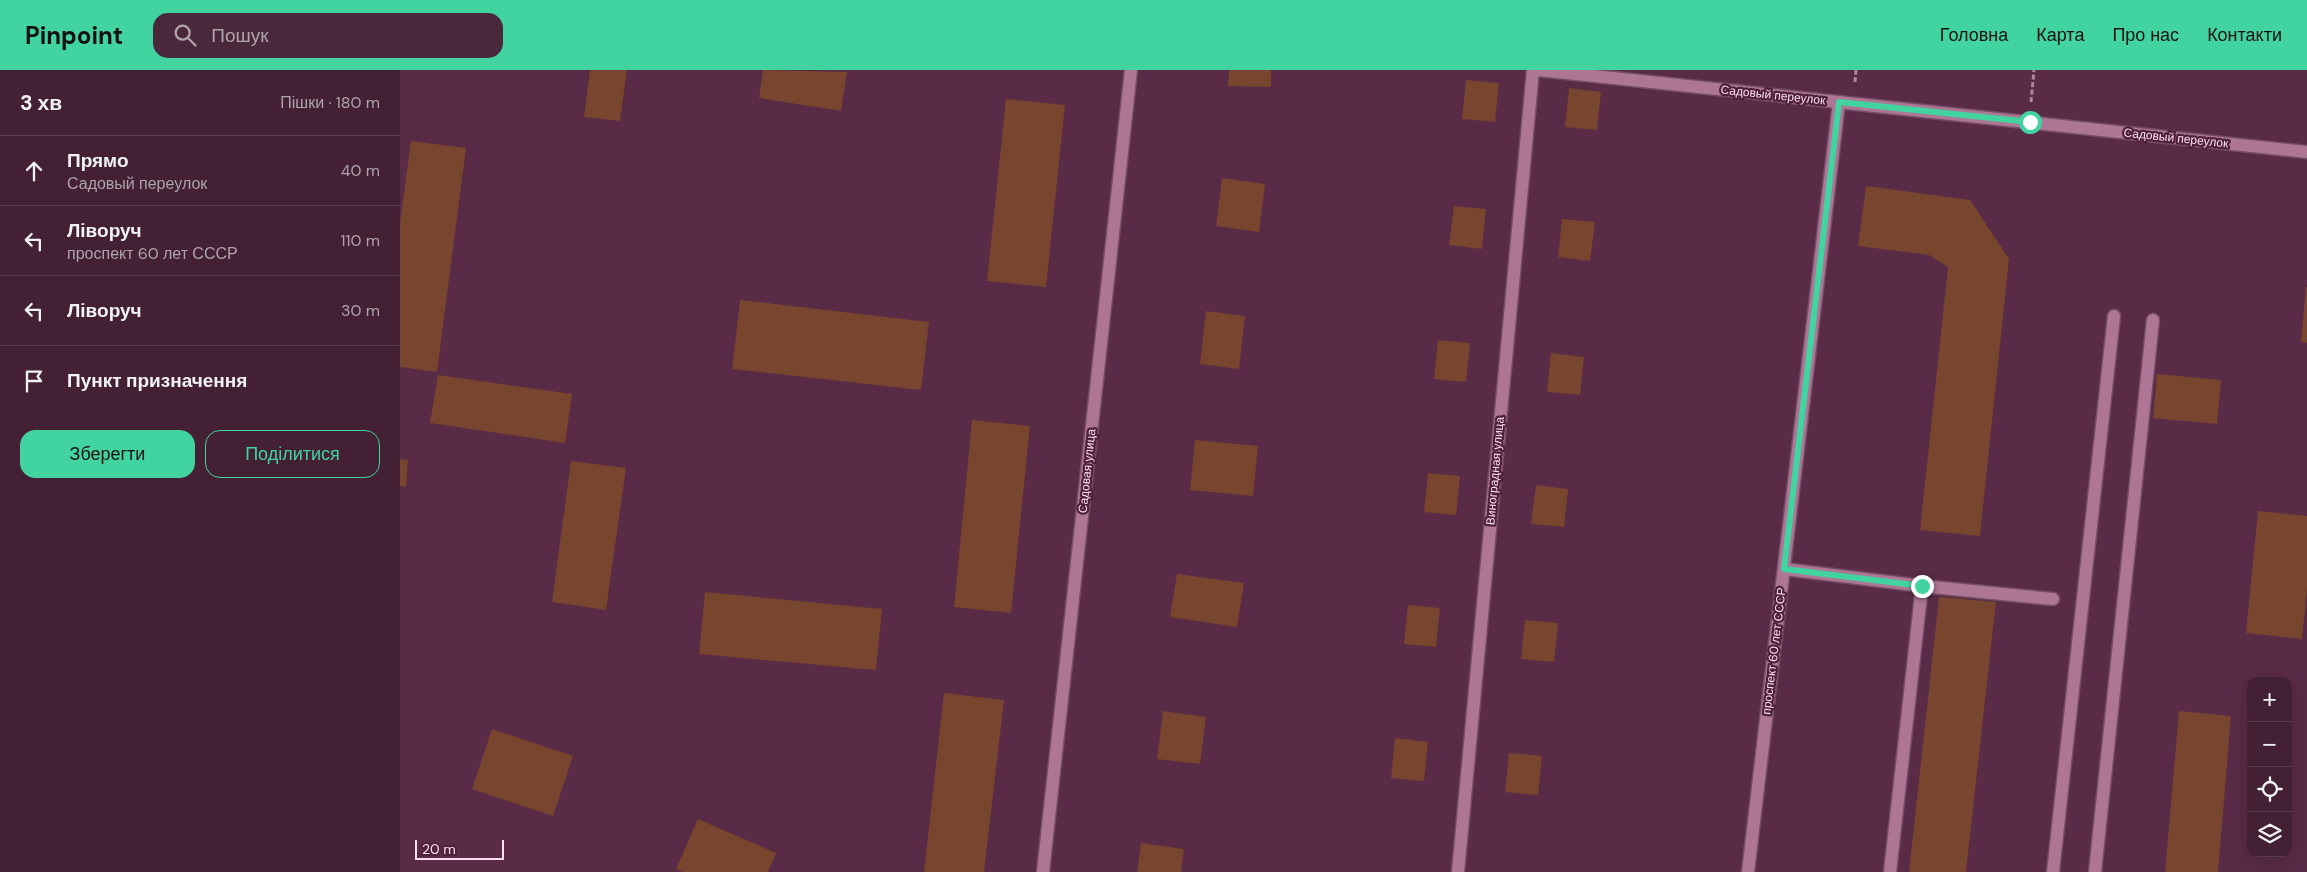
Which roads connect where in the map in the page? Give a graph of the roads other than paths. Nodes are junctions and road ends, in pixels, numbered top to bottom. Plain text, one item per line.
1 (1131, 70) edge
2 (1533, 70) edge
3 (1538, 70) edge
4 (1839, 102) junction
5 (2307, 152) edge
6 (2114, 316) dead end
7 (2153, 320) dead end
8 (1784, 569) junction
9 (1922, 586) junction
10 (2052, 598) dead end
11 (1043, 872) edge
12 (1458, 872) edge
13 (1748, 872) edge
14 (1890, 872) edge
15 (2053, 872) edge
16 (2096, 872) edge

1 - 11 street, Садовая улица
2 - 12 street, Виноградная улица
3 - 4 street, Садовый переулок
4 - 5 street, Садовый переулок
4 - 8 street, проспект 60 лет СССР
6 - 15 street
7 - 16 street
8 - 9 street
8 - 13 street, проспект 60 лет СССР
9 - 10 street
9 - 14 street

